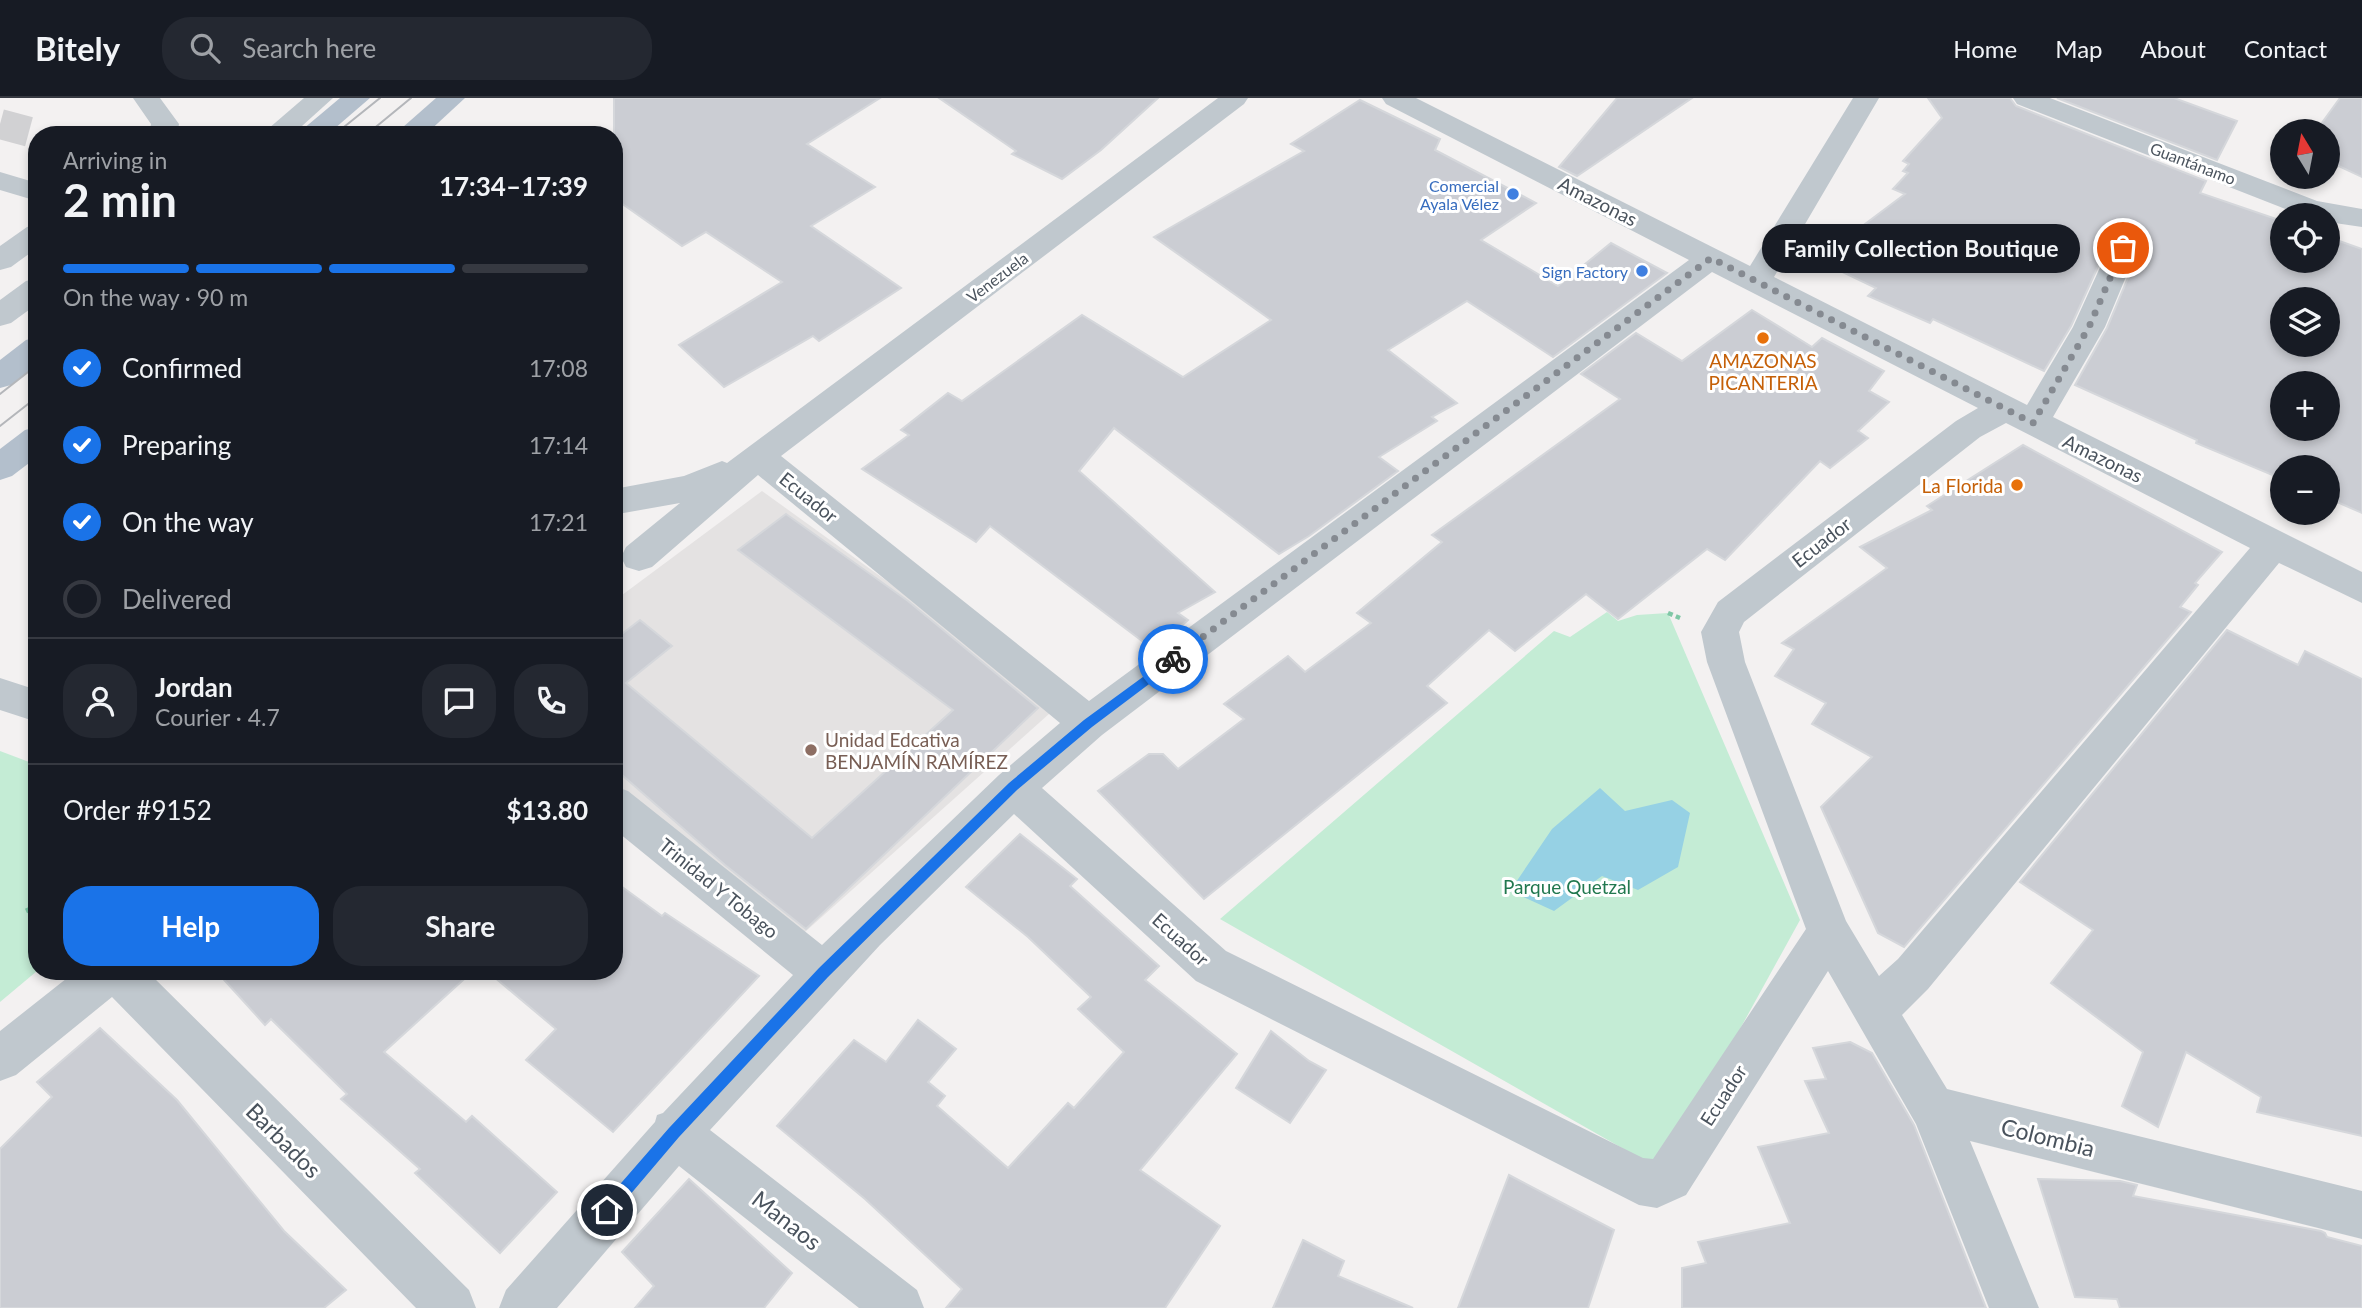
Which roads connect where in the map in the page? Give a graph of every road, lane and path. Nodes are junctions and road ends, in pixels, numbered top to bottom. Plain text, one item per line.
1 (146, 98) edge
2 (320, 98) edge
3 (357, 98) edge
4 (452, 98) edge
5 (1235, 98) edge
6 (1395, 98) edge
7 (1866, 98) edge
8 (2026, 98) edge
9 (165, 126) edge
10 (286, 126) edge
11 (321, 126) edge
12 (419, 126) edge
13 (0, 181) edge
14 (28, 189) edge
15 (2362, 218) edge
16 (28, 240) edge
17 (2123, 248) dead end
18 (1711, 258) junction
19 (0, 260) edge
20 (1757, 280) junction
21 (28, 295) edge
22 (0, 316) edge
23 (28, 355) edge
24 (0, 377) edge
25 (2018, 416) junction
26 (28, 446) edge
27 (758, 456) junction
28 (0, 467) edge
29 (623, 500) edge
30 (623, 503) edge
31 (2275, 543) junction
32 (623, 567) edge
33 (623, 567) edge
34 (2362, 589) edge
35 (0, 694) edge
36 (28, 703) edge
37 (1088, 723) junction
38 (1013, 787) junction
39 (623, 811) edge
40 (1829, 932) junction
41 (823, 972) junction
42 (99, 980) edge
43 (126, 980) edge
44 (1876, 1010) junction
45 (0, 1059) edge
46 (1933, 1109) junction
47 (674, 1132) junction
48 (2362, 1215) edge
49 (452, 1308) edge
50 (524, 1308) edge
51 (899, 1308) edge
52 (2014, 1308) edge

1 - 9 street
2 - 10 street
3 - 11 main road
4 - 12 main road
5 - 27 street, Venezuela
6 - 18 street, Amazonas
7 - 20 street
8 - 15 street, Guantánamo
13 - 14 street
16 - 19 street
17 - 25 street
18 - 20 street, Amazonas
18 - 37 street
20 - 25 street, Amazonas
21 - 22 street
23 - 24 main road
25 - 31 street, Amazonas
25 - 40 street, Ecuador
26 - 28 main road
27 - 29 street, Venezuela
27 - 32 street, Venezuela
27 - 37 street, Ecuador
30 - 33 street
31 - 34 street, Amazonas
31 - 44 street
35 - 36 street
37 - 38 street
38 - 40 street, Ecuador
38 - 41 street
39 - 41 street, Trinidad Y Tobago
40 - 44 street
41 - 47 street
42 - 45 street
43 - 49 street, Barbados
44 - 46 street
46 - 48 street, Colombia
46 - 52 street
47 - 50 street
47 - 51 street, Manaos

